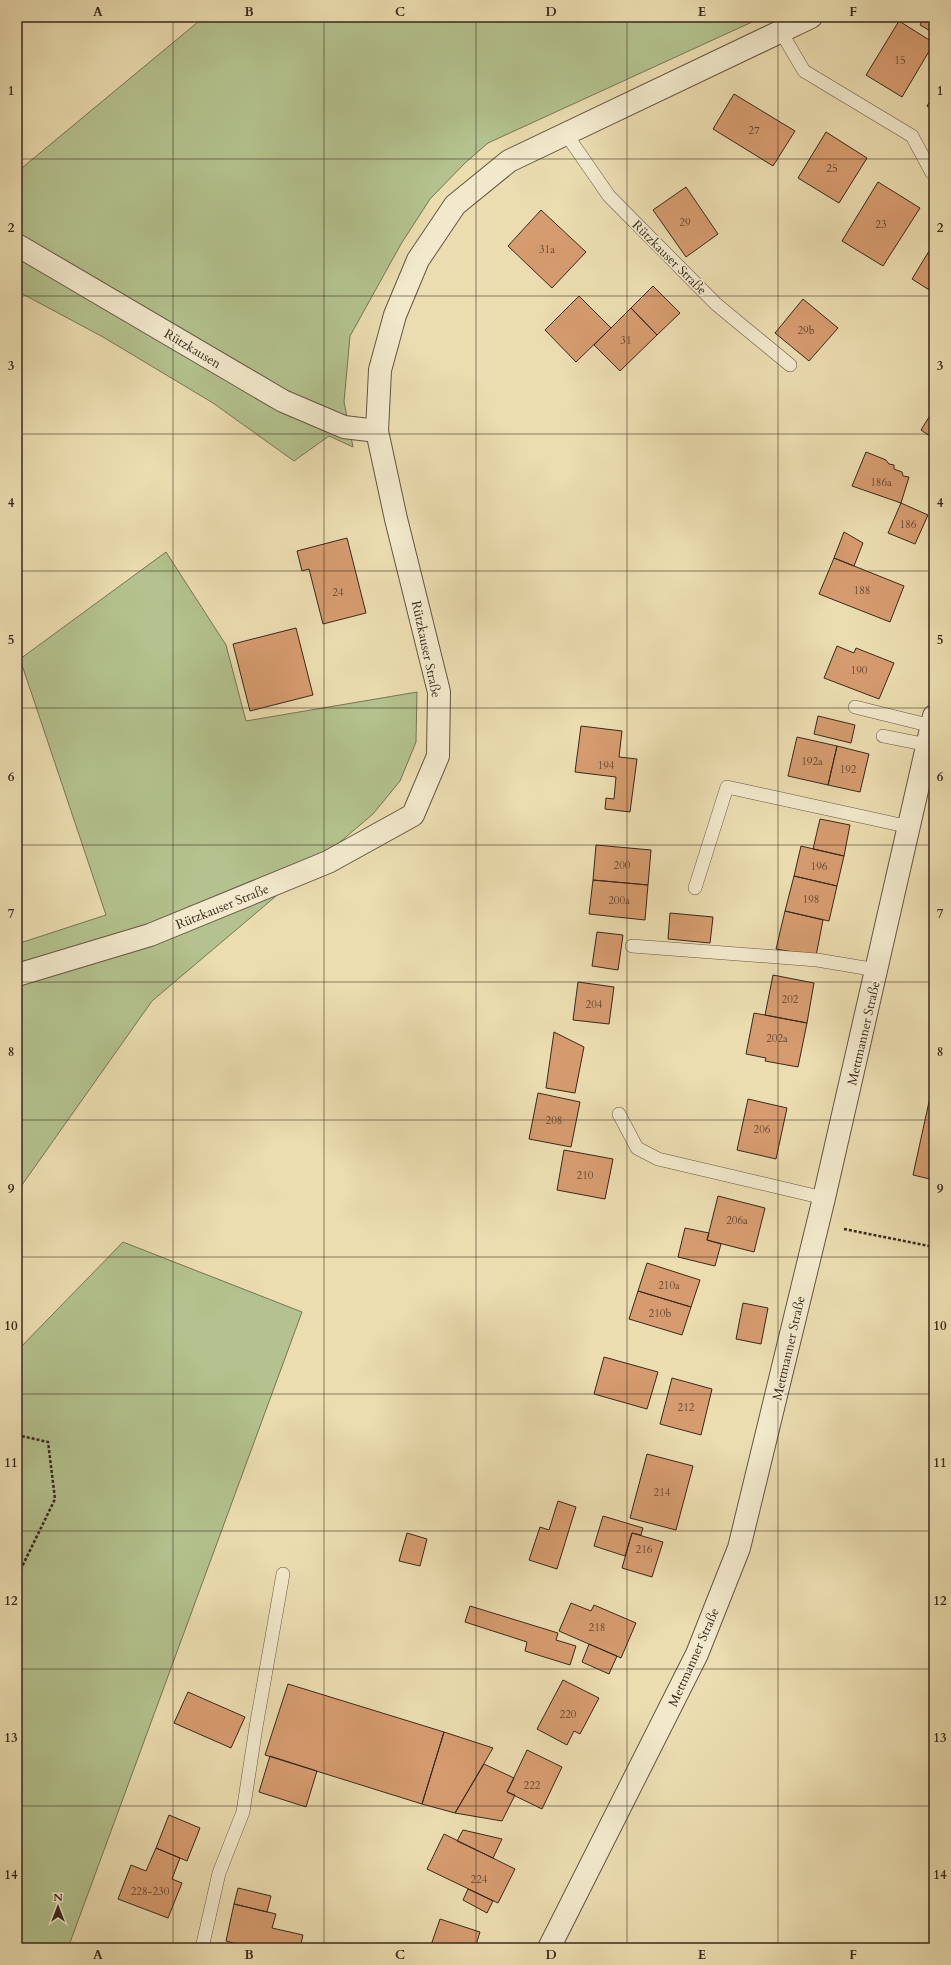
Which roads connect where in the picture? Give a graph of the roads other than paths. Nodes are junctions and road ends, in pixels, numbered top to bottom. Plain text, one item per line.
1 (811, 17) edge
2 (781, 32) junction
3 (566, 134) junction
4 (932, 173) dead end
5 (17, 245) edge
6 (790, 365) dead end
7 (377, 432) junction
8 (855, 707) dead end
9 (931, 729) edge
10 (883, 736) dead end
11 (910, 827) junction
12 (695, 888) dead end
13 (632, 946) dead end
14 (877, 970) junction
15 (17, 975) edge
16 (620, 1114) dead end
17 (824, 1198) junction
18 (283, 1574) dead end
19 (202, 1948) edge
20 (549, 1948) edge

1 - 2 street, Rützkauser Straße
2 - 3 street, Rützkauser Straße
2 - 4 lane
3 - 6 lane, Rützkauser Straße
3 - 7 street, Rützkauser Straße
5 - 7 street, Rützkausen
7 - 15 street, Rützkauser Straße
8 - 9 lane
9 - 10 lane
9 - 11 street, Mettmanner Straße
11 - 12 lane
11 - 14 street, Mettmanner Straße
13 - 14 lane
14 - 17 street, Mettmanner Straße
16 - 17 lane
17 - 20 street, Mettmanner Straße
18 - 19 lane

